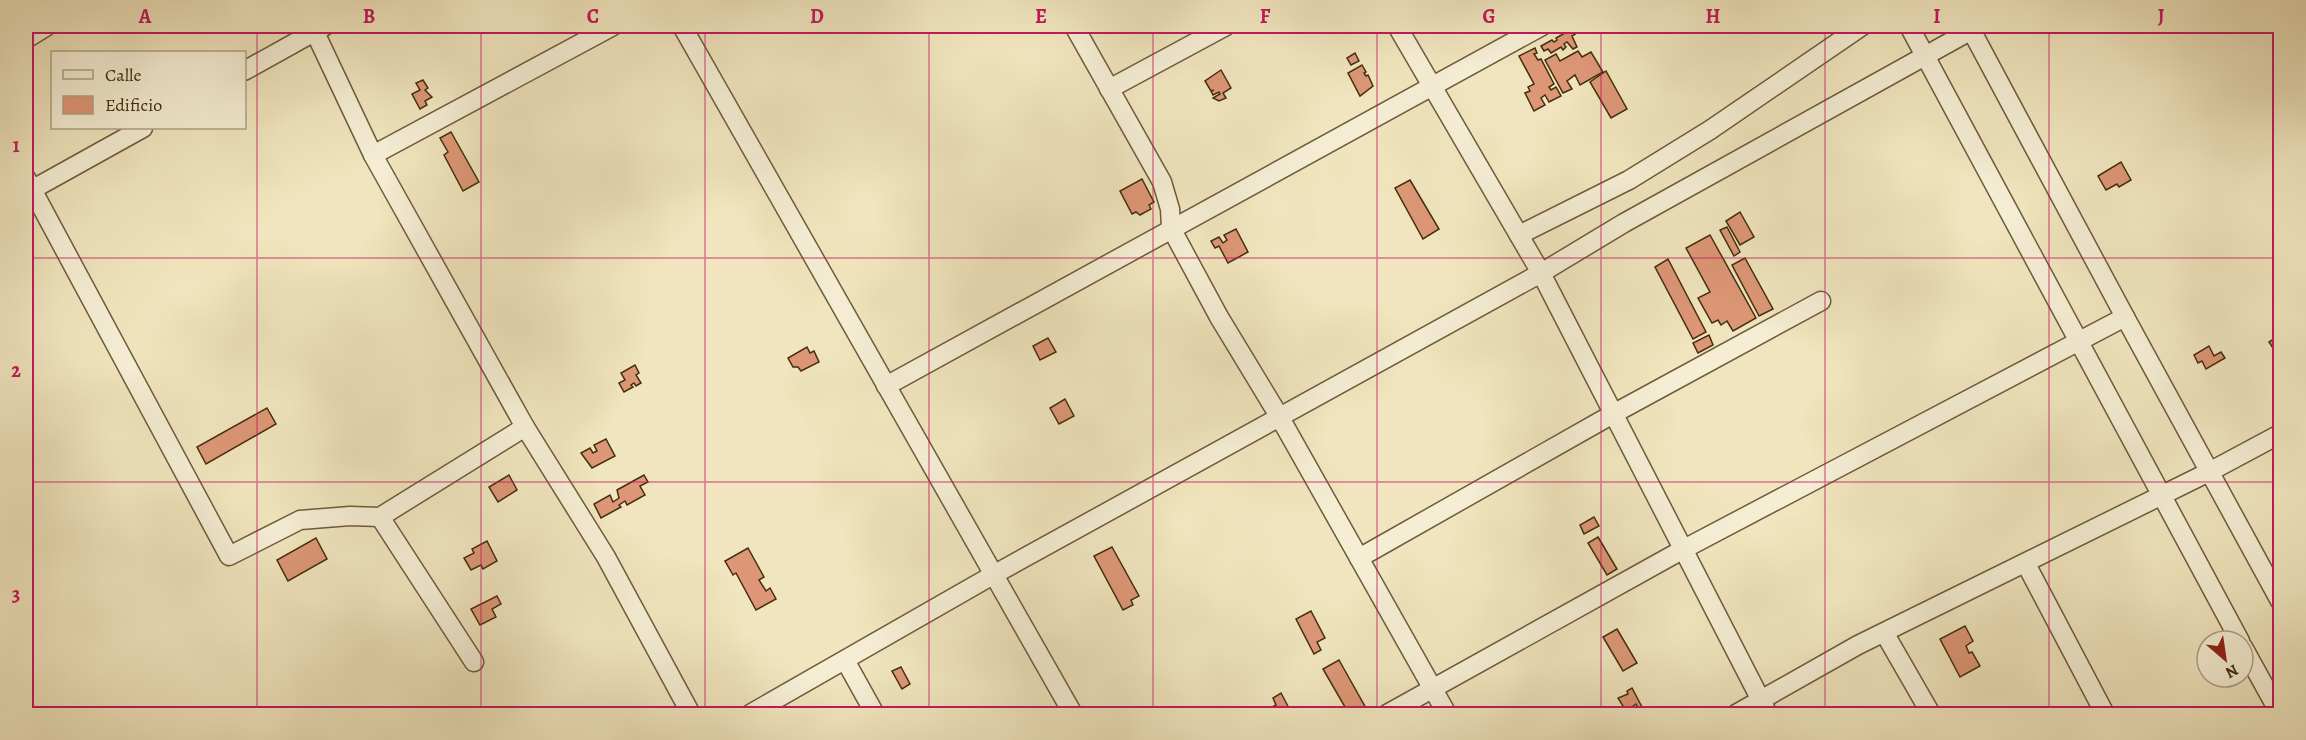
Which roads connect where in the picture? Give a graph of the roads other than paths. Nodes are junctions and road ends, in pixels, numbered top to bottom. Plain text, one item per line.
1 (47, 26) edge
2 (613, 26) edge
3 (682, 26) edge
4 (1074, 26) edge
5 (1226, 26) edge
6 (1397, 26) edge
7 (1542, 26) edge
8 (1862, 26) edge
9 (1909, 26) edge
10 (317, 27) edge
11 (1973, 27) edge
12 (26, 39) edge
13 (1924, 55) junction
14 (246, 70) edge
15 (1432, 85) junction
16 (1109, 89) junction
17 (141, 129) edge
18 (373, 155) junction
19 (28, 187) edge
20 (1171, 228) junction
21 (1519, 235) junction
22 (1541, 273) junction
23 (1821, 301) dead end
24 (2125, 317) junction
25 (2079, 341) junction
26 (886, 386) junction
27 (1613, 414) junction
28 (1279, 416) junction
29 (525, 427) junction
30 (2280, 434) edge
31 (2209, 472) junction
32 (2162, 496) junction
33 (380, 517) junction
34 (1682, 550) junction
35 (1359, 558) junction
36 (2026, 564) junction
37 (993, 574) junction
38 (2280, 601) edge
39 (2234, 629) edge
40 (1885, 634) junction
41 (845, 660) junction
42 (474, 662) dead end
43 (2255, 668) edge
44 (1433, 689) junction
45 (1764, 707) edge
46 (691, 714) edge
47 (750, 714) edge
48 (875, 714) edge
49 (1073, 714) edge
50 (1387, 714) edge
51 (1447, 714) edge
52 (1736, 714) edge
53 (1930, 714) edge
54 (2105, 714) edge
55 (2280, 714) edge

1 - 12 street
2 - 18 street
3 - 26 street
4 - 16 street
5 - 16 street
6 - 15 street
7 - 15 street
8 - 21 street
9 - 13 street
10 - 14 street
10 - 18 street
11 - 13 street
11 - 24 street
13 - 22 street
13 - 25 street
15 - 20 street
15 - 21 street
16 - 20 street
17 - 19 street
18 - 29 street
19 - 33 street
20 - 26 street
20 - 28 street
21 - 22 street
22 - 27 street
22 - 28 street
23 - 27 street
24 - 25 street
24 - 31 street
25 - 32 street
25 - 34 street
26 - 37 street
27 - 34 street
27 - 35 street
28 - 35 street
28 - 37 street
29 - 33 street
29 - 46 street
30 - 31 street
31 - 32 street
31 - 38 street
32 - 36 street
32 - 39 street
33 - 42 street
34 - 44 street
34 - 45 street
35 - 44 street
36 - 40 street
36 - 54 street
37 - 41 street
37 - 49 street
40 - 45 street
40 - 53 street
41 - 47 street
41 - 48 street
43 - 55 street
44 - 50 street
44 - 51 street
45 - 52 street

